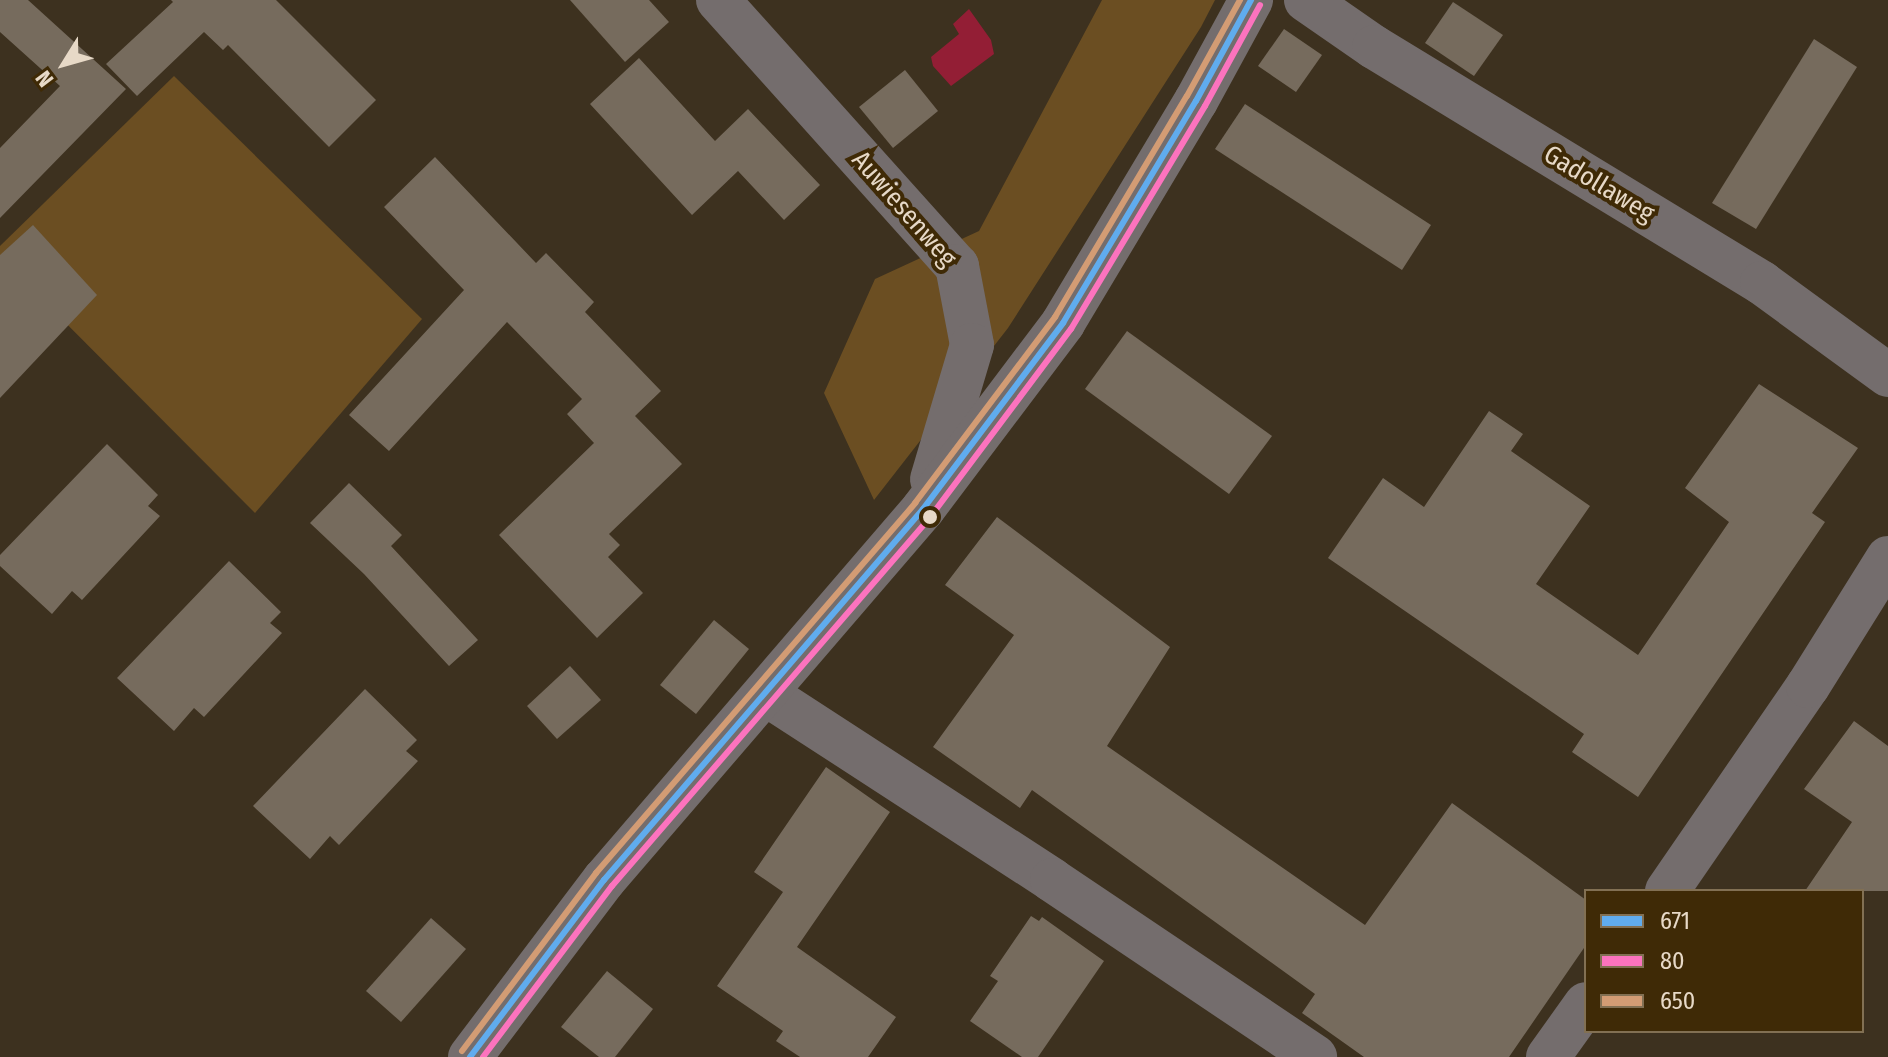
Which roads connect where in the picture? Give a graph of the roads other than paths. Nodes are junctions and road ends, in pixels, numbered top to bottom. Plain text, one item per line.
1 (718, 0) edge
2 (1251, 0) edge
3 (1306, 0) edge
4 (1888, 375) edge
5 (923, 509) junction
6 (1888, 558) edge
7 (766, 694) junction
8 (1668, 889) edge
9 (1584, 1007) edge
10 (489, 1050) edge
11 (1315, 1057) edge
12 (1548, 1057) edge

1 - 5 street, Auwiesenweg
2 - 5 street
3 - 4 street, Gadollaweg
5 - 7 street
6 - 8 street
7 - 10 street
7 - 11 street
9 - 12 street

